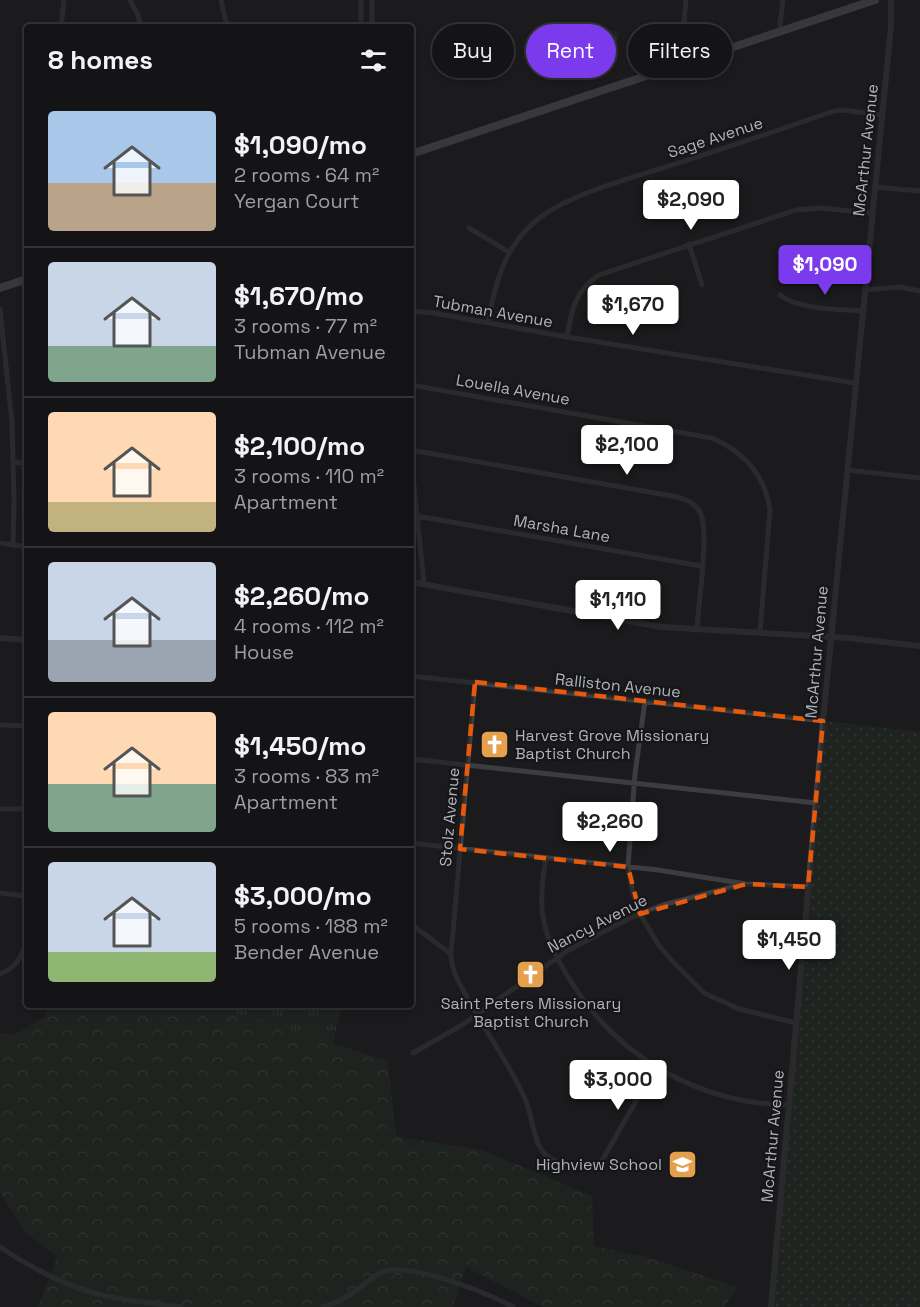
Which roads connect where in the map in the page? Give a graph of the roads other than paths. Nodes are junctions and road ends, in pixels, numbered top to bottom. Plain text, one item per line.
1 (64, 0) edge
2 (130, 0) edge
3 (221, 0) edge
4 (361, 0) edge
5 (372, 0) edge
6 (686, 0) edge
7 (783, 0) edge
8 (875, 0) edge
9 (891, 0) edge
10 (61, 24) edge
11 (140, 24) edge
12 (226, 24) edge
13 (361, 24) edge
14 (372, 24) edge
15 (684, 24) edge
16 (782, 31) junction
17 (732, 48) edge
18 (640, 78) edge
19 (882, 115) junction
20 (414, 153) edge
21 (874, 186) junction
22 (920, 191) edge
23 (871, 213) junction
24 (468, 228) dead end
25 (689, 244) junction
26 (509, 252) junction
27 (24, 280) edge
28 (702, 285) dead end
29 (0, 288) edge
30 (864, 290) junction
31 (920, 291) edge
32 (780, 295) dead end
33 (0, 309) edge
34 (414, 311) edge
35 (862, 311) junction
36 (488, 323) junction
37 (567, 337) junction
38 (8, 379) junction
39 (0, 381) edge
40 (855, 383) junction
41 (414, 386) edge
42 (414, 451) edge
43 (14, 462) junction
44 (24, 464) edge
45 (847, 470) junction
46 (920, 478) edge
47 (414, 486) edge
48 (417, 516) junction
49 (0, 543) edge
50 (13, 545) junction
51 (24, 547) edge
52 (701, 566) junction
53 (414, 582) edge
54 (424, 584) junction
55 (697, 630) junction
56 (760, 632) junction
57 (0, 638) edge
58 (831, 638) junction
59 (24, 640) edge
60 (920, 646) edge
61 (414, 676) edge
62 (475, 682) junction
63 (645, 701) junction
64 (823, 721) junction
65 (0, 725) edge
66 (24, 726) edge
67 (414, 759) edge
68 (467, 765) junction
69 (635, 784) junction
70 (816, 803) junction
71 (0, 809) edge
72 (24, 809) edge
73 (414, 843) edge
74 (460, 849) junction
75 (546, 858) junction
76 (628, 867) junction
77 (746, 884) junction
78 (808, 887) junction
79 (0, 893) edge
80 (24, 896) edge
81 (640, 914) junction
82 (414, 926) edge
83 (24, 949) edge
84 (451, 954) junction
85 (557, 958) junction
86 (0, 974) edge
87 (476, 1015) junction
88 (796, 1023) junction
89 (413, 1053) dead end
90 (656, 1068) junction
91 (789, 1105) junction
92 (0, 1247) edge
93 (181, 1307) edge
94 (323, 1307) edge
95 (513, 1307) edge
96 (771, 1307) edge

1 - 10 street
2 - 11 street
3 - 12 street
4 - 13 street
5 - 14 street
6 - 15 street
7 - 16 street
8 - 16 main road
9 - 19 street, McArthur Avenue
16 - 17 main road
18 - 20 main road
19 - 21 street, McArthur Avenue
19 - 26 street, Sage Avenue
21 - 22 street
21 - 23 street, McArthur Avenue
23 - 25 street
23 - 30 street, McArthur Avenue
24 - 26 street
25 - 28 street
25 - 37 street
26 - 36 street, Sage Avenue
27 - 29 main road
30 - 31 street
30 - 35 street, McArthur Avenue
32 - 35 street
33 - 38 street
34 - 36 street, Tubman Avenue
35 - 40 street, McArthur Avenue
36 - 37 street, Tubman Avenue
37 - 40 street, Tubman Avenue
38 - 39 street
38 - 43 street
40 - 45 street, McArthur Avenue
41 - 56 street, Louella Avenue
42 - 52 street
43 - 44 street
43 - 50 street
45 - 46 street
45 - 58 street, McArthur Avenue
47 - 48 street
48 - 52 street, Marsha Lane
48 - 54 street
49 - 50 street
50 - 51 street
52 - 55 street
53 - 54 street
54 - 55 street
55 - 56 street
56 - 58 street
57 - 59 street
58 - 60 street
58 - 64 street, McArthur Avenue
61 - 62 street, Ralliston Avenue
62 - 63 street, Ralliston Avenue
62 - 68 street, Stolz Avenue
63 - 64 street, Ralliston Avenue
63 - 69 street
64 - 70 street, McArthur Avenue
65 - 66 street
67 - 68 street
68 - 69 street
68 - 74 street, Stolz Avenue
69 - 70 street
69 - 76 street
70 - 78 street, McArthur Avenue
71 - 72 street
73 - 74 street
74 - 75 street
74 - 84 street, Stolz Avenue
75 - 76 street
75 - 85 street
76 - 77 street
76 - 81 street
77 - 78 street
77 - 81 street, Nancy Avenue
78 - 88 street, McArthur Avenue
79 - 80 street
81 - 85 street, Nancy Avenue
81 - 88 street
82 - 84 street
83 - 86 street
84 - 87 street
85 - 87 street, Nancy Avenue
85 - 90 street
87 - 89 street, Nancy Avenue
87 - 90 street
88 - 91 street, McArthur Avenue
90 - 91 street
91 - 96 street, McArthur Avenue
92 - 93 street
94 - 95 street

